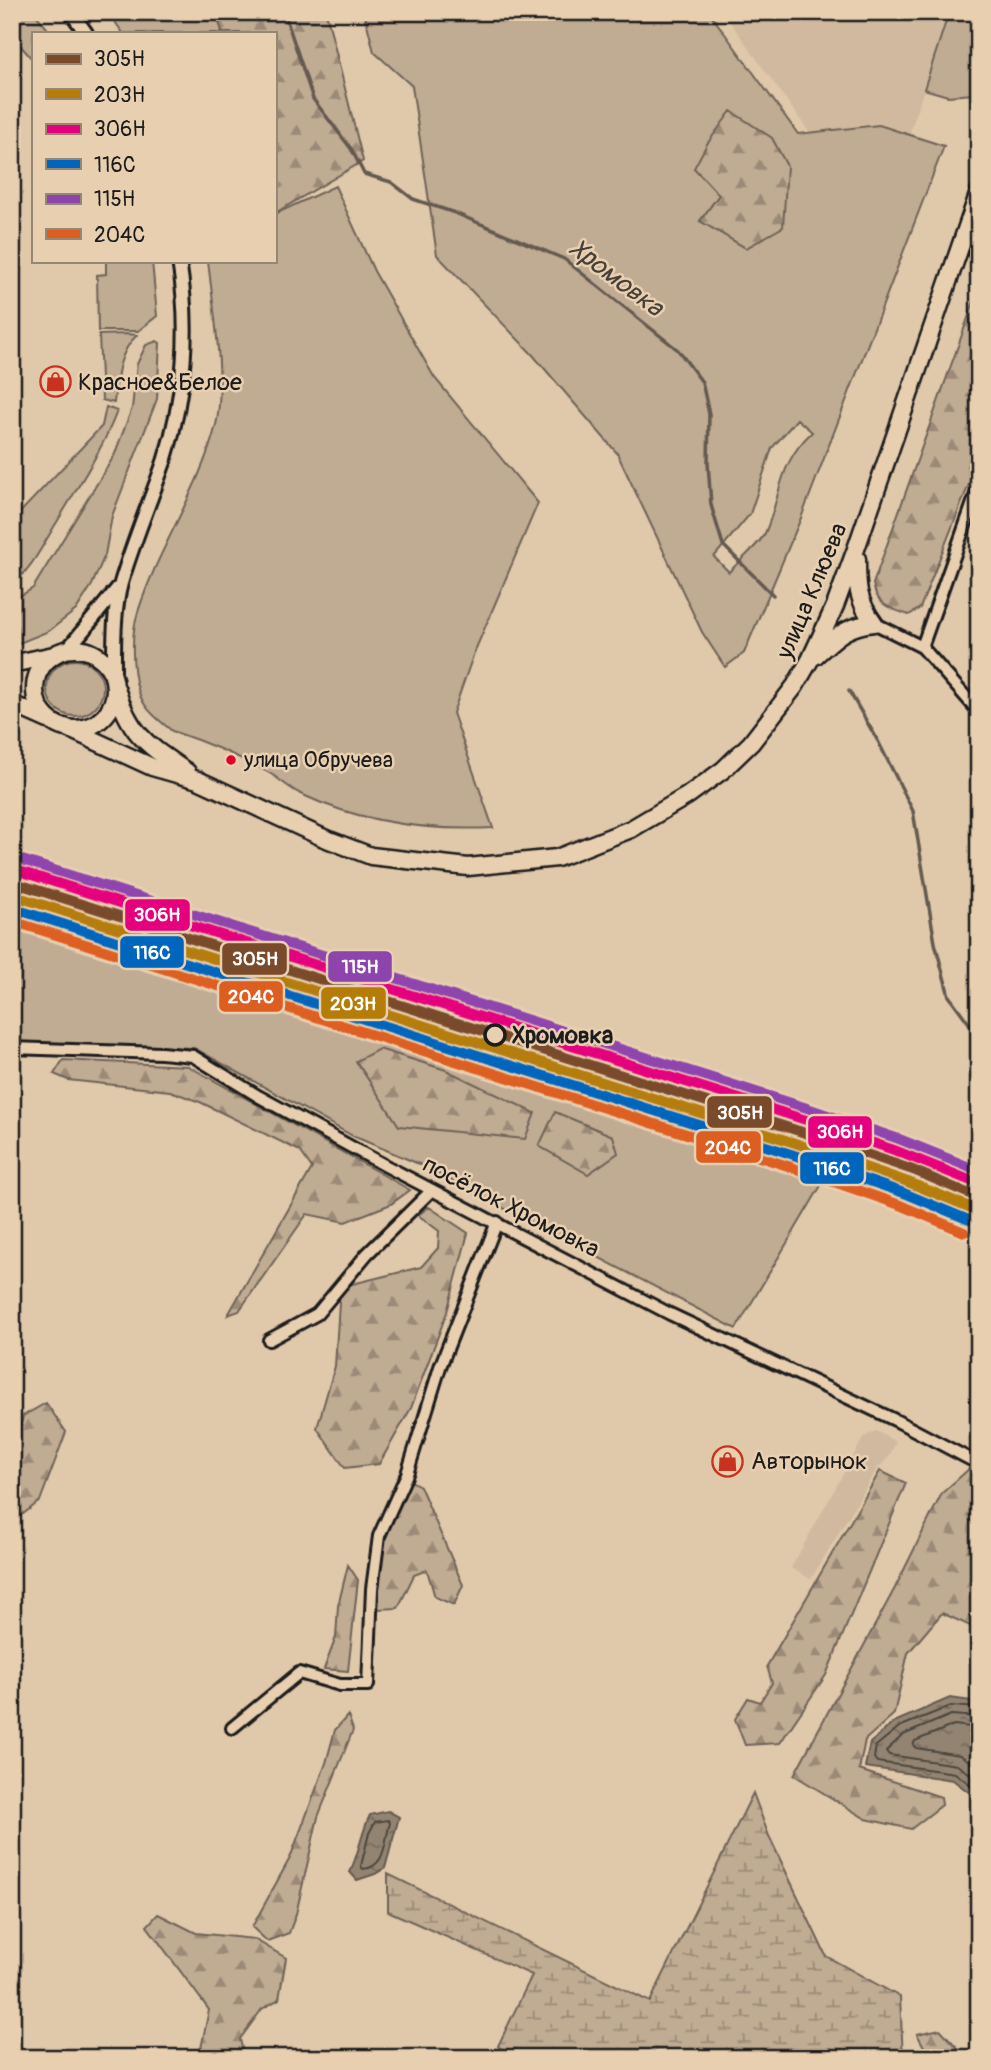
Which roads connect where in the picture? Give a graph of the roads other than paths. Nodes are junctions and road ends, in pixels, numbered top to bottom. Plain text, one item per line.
1 (71, 12) edge
2 (85, 32) edge
3 (979, 192) edge
4 (179, 262) edge
5 (979, 486) edge
6 (856, 549) junction
7 (120, 585) junction
8 (874, 622) junction
9 (922, 647) junction
10 (60, 652) junction
11 (810, 660) junction
12 (12, 664) edge
13 (114, 679) junction
14 (12, 704) edge
15 (979, 712) edge
16 (60, 725) junction
17 (198, 780) junction
18 (12, 1048) edge
19 (432, 1190) junction
20 (498, 1222) junction
21 (269, 1340) dead end
22 (979, 1464) edge
23 (232, 1728) dead end

1 - 2 street
3 - 6 main road, улица Клюева
4 - 7 street
5 - 9 street
6 - 8 main road
6 - 11 main road, улица Клюева
7 - 10 street
7 - 13 street
8 - 9 street
8 - 11 main road
9 - 15 street
10 - 12 main road
10 - 13 main road
10 - 16 main road
11 - 17 main road, улица Клюева
13 - 16 main road
13 - 17 main road, улица Клюева
14 - 16 main road, улица Клюева
16 - 17 main road, улица Клюева
18 - 19 street, посёлок Хромовка
19 - 20 street, посёлок Хромовка
19 - 21 street
20 - 22 street, посёлок Хромовка
20 - 23 street

